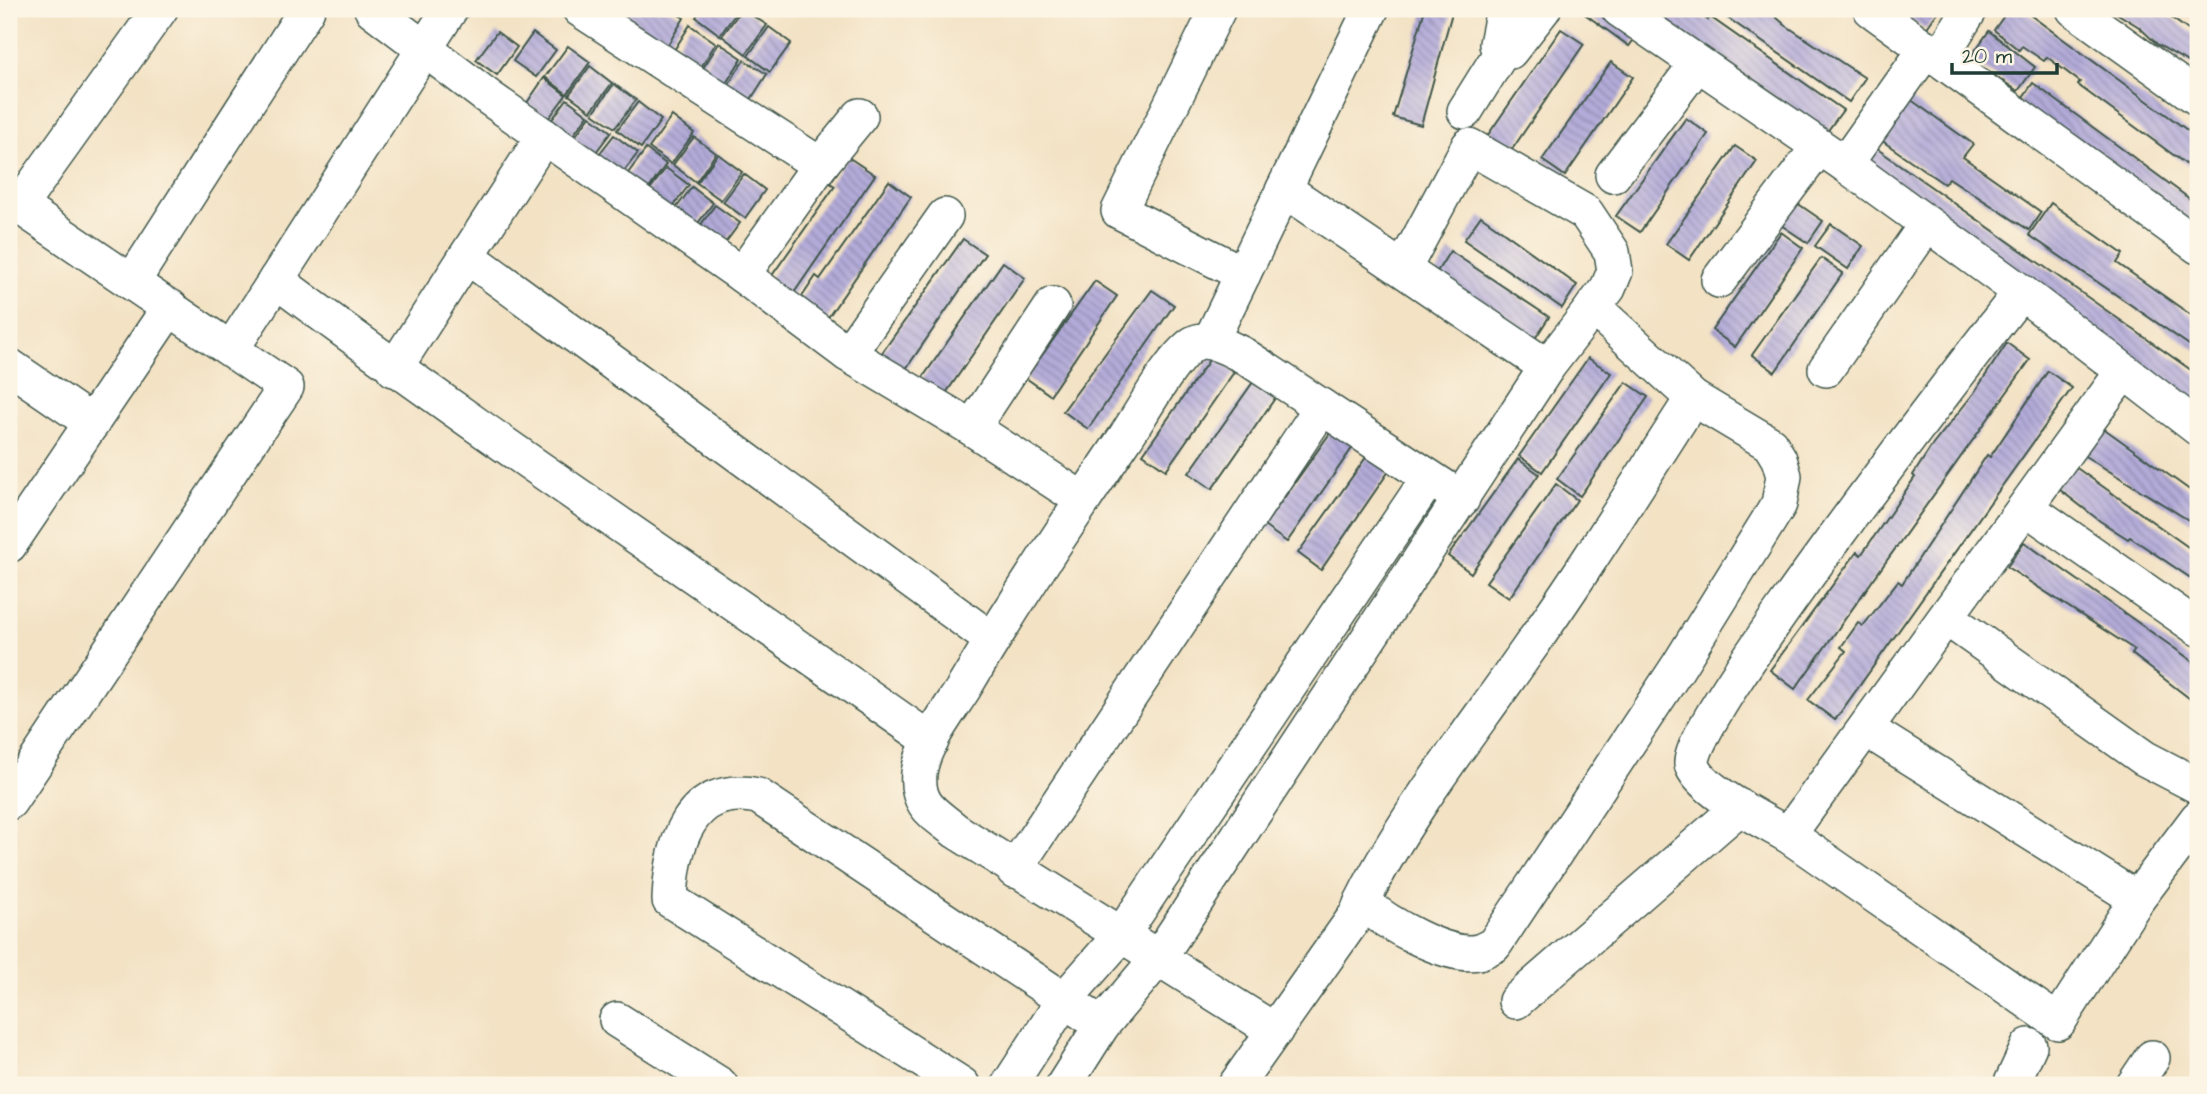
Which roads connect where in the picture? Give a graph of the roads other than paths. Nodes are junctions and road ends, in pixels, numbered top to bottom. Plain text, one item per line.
1 (160, 9) edge
2 (307, 9) edge
3 (372, 9) edge
4 (450, 9) edge
5 (580, 9) edge
6 (1219, 9) edge
7 (1371, 9) edge
8 (1504, 9) edge
9 (1543, 9) edge
10 (1619, 9) edge
11 (1871, 9) edge
12 (1970, 9) edge
13 (2074, 9) edge
14 (425, 47) junction
15 (1503, 50) junction
16 (1934, 52) junction
17 (1696, 64) junction
18 (2198, 98) edge
19 (1465, 111) dead end
20 (860, 116) dead end
21 (544, 136) junction
22 (1832, 155) junction
23 (820, 165) junction
24 (1614, 175) dead end
25 (1284, 189) junction
26 (14, 202) edge
27 (945, 216) dead end
28 (1927, 224) junction
29 (2198, 246) edge
30 (467, 256) junction
31 (1403, 269) junction
32 (1243, 274) junction
33 (742, 275) junction
34 (276, 280) junction
35 (1718, 280) dead end
36 (132, 282) junction
37 (2021, 292) junction
38 (1052, 305) dead end
39 (170, 307) junction
40 (1593, 307) junction
41 (1210, 342) junction
42 (232, 348) junction
43 (848, 354) junction
44 (9, 366) edge
45 (1548, 367) junction
46 (394, 369) junction
47 (1826, 369) dead end
48 (2123, 372) junction
49 (1693, 398) junction
50 (1322, 407) junction
51 (92, 423) junction
52 (972, 428) junction
53 (2198, 428) edge
54 (1429, 478) junction
55 (1462, 499) junction
56 (1083, 500) junction
57 (2027, 508) junction
58 (9, 545) edge
59 (1947, 618) junction
60 (2198, 628) edge
61 (992, 640) junction
62 (1866, 729) junction
63 (931, 741) junction
64 (2198, 786) edge
65 (9, 802) edge
66 (1740, 807) junction
67 (2198, 818) edge
68 (1788, 835) junction
69 (1014, 870) junction
70 (2137, 899) junction
71 (1362, 902) junction
72 (1122, 934) junction
73 (1159, 957) junction
74 (1064, 999) junction
75 (1516, 1001) dead end
76 (617, 1020) dead end
77 (1102, 1025) junction
78 (1275, 1031) junction
79 (2029, 1045) dead end
80 (719, 1085) edge
81 (962, 1085) edge
82 (1009, 1085) edge
83 (1064, 1085) edge
84 (1236, 1085) edge
85 (2011, 1085) edge

1 - 26 street
2 - 36 street
3 - 14 street
4 - 14 street
5 - 23 street
6 - 32 street
7 - 25 street
8 - 15 street
9 - 15 street
10 - 17 street
11 - 16 street
12 - 16 street
13 - 18 street
14 - 21 street
14 - 34 street
15 - 19 street
16 - 22 street
16 - 29 street
17 - 22 street
17 - 24 street
20 - 23 street
21 - 30 street
21 - 33 street
22 - 28 street
22 - 35 street
23 - 33 street
25 - 31 street
25 - 32 street
26 - 36 street
27 - 43 street
28 - 37 street
28 - 47 street
30 - 46 street
30 - 61 street
31 - 40 street
31 - 45 street
32 - 41 street
33 - 43 street
34 - 42 street
34 - 46 street
36 - 39 street
37 - 48 street
37 - 66 street
38 - 52 street
39 - 42 street
39 - 51 street
40 - 45 street
40 - 49 street
41 - 50 street
41 - 56 street
42 - 65 street
43 - 52 street
44 - 51 street
45 - 55 street
46 - 63 street
48 - 53 street
48 - 57 street
49 - 71 street
49 - 71 street
50 - 54 street
50 - 69 street
51 - 58 street
52 - 56 street
54 - 55 street
54 - 72 street
55 - 73 street
56 - 61 street
57 - 59 street
57 - 60 street
59 - 62 street
59 - 64 street
61 - 63 street
62 - 68 street
62 - 70 street
63 - 69 street
66 - 68 street
66 - 75 street
67 - 70 street
68 - 70 street
69 - 72 street
71 - 78 street
72 - 73 street
72 - 74 street
73 - 77 street
73 - 78 street
74 - 77 street
74 - 81 street
74 - 82 street
76 - 80 street
77 - 83 street
78 - 84 street
79 - 85 street

